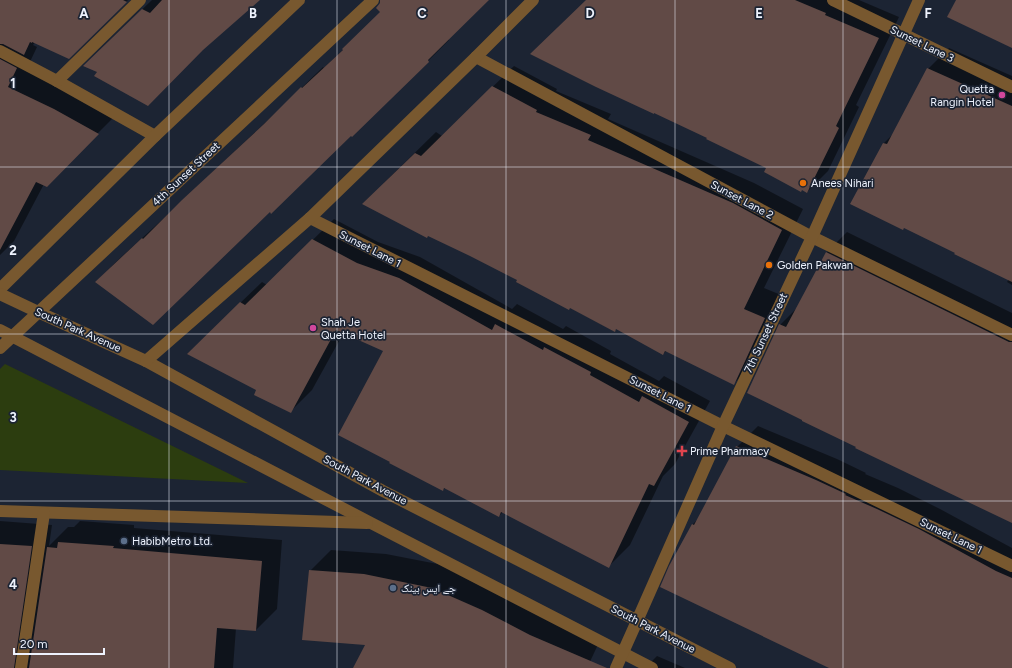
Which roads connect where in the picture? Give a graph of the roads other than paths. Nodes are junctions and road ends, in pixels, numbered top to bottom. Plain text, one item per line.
1 (140, 0) edge
2 (299, 0) edge
3 (373, 0) edge
4 (534, 0) edge
5 (833, 0) edge
6 (919, 0) edge
7 (903, 34) junction
8 (0, 51) edge
9 (476, 57) junction
10 (57, 81) junction
11 (1012, 87) edge
12 (155, 136) junction
13 (310, 218) junction
14 (812, 237) junction
15 (0, 290) edge
16 (0, 294) edge
17 (38, 312) junction
18 (0, 330) edge
19 (1012, 335) edge
20 (13, 336) junction
21 (0, 348) edge
22 (146, 361) junction
23 (723, 426) junction
24 (0, 512) edge
25 (44, 513) junction
26 (371, 523) junction
27 (1012, 566) edge
28 (637, 621) junction
29 (622, 654) junction
30 (21, 668) edge
31 (616, 668) edge
32 (652, 668) edge
33 (730, 668) edge

1 - 10 street
2 - 12 street
3 - 17 street, 4th Sunset Street
4 - 9 street
5 - 7 street, Sunset Lane 3
6 - 7 street, 7th Sunset Street
7 - 11 street, Sunset Lane 3
7 - 14 street, 7th Sunset Street
8 - 10 street
9 - 13 street
9 - 14 street, Sunset Lane 2
10 - 12 street
12 - 15 street
13 - 22 street
13 - 23 street, Sunset Lane 1
14 - 19 street, Sunset Lane 2
14 - 23 street, 7th Sunset Street
16 - 17 street, South Park Avenue
17 - 20 street, 4th Sunset Street
17 - 22 street, South Park Avenue
18 - 20 street
20 - 21 street, 4th Sunset Street
20 - 26 street
22 - 28 street, South Park Avenue
23 - 27 street, Sunset Lane 1
23 - 28 street, 7th Sunset Street
24 - 25 street
25 - 26 street
25 - 30 street
26 - 29 street
28 - 29 street, 7th Sunset Street
28 - 33 street, South Park Avenue
29 - 31 street, 7th Sunset Street
29 - 32 street

